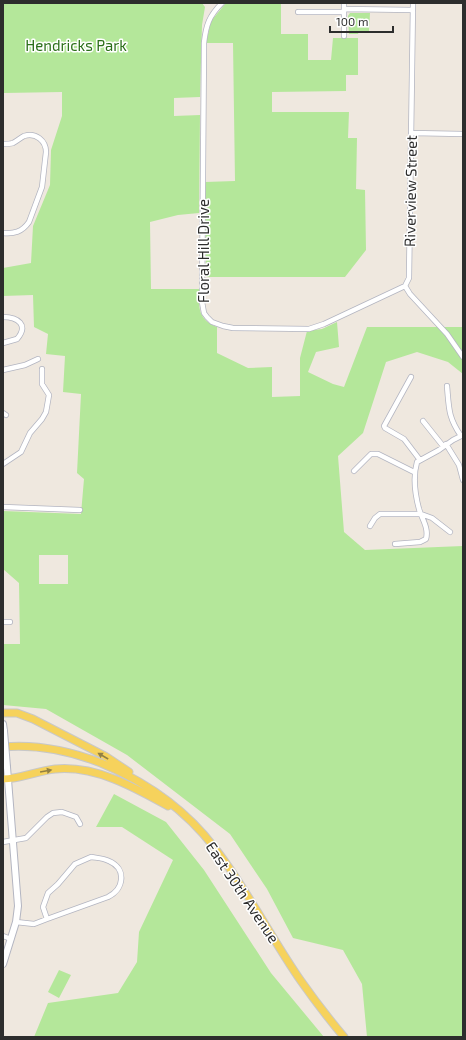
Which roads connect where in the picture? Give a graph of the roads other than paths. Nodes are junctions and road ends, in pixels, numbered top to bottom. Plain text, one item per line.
1 (222, 3) edge
2 (344, 3) edge
3 (413, 3) edge
4 (344, 10) junction
5 (413, 10) junction
6 (298, 12) dead end
7 (344, 36) dead end
8 (411, 133) junction
9 (463, 134) edge
10 (3, 144) edge
11 (3, 233) edge
12 (405, 286) junction
13 (3, 318) edge
14 (3, 343) edge
15 (463, 357) edge
16 (38, 360) dead end
17 (42, 369) dead end
18 (3, 370) edge
19 (411, 378) dead end
20 (448, 386) dead end
21 (423, 422) dead end
22 (462, 436) edge
23 (444, 445) junction
24 (420, 460) junction
25 (3, 464) edge
26 (354, 471) dead end
27 (414, 472) junction
28 (463, 480) edge
29 (3, 508) edge
30 (80, 510) dead end
31 (421, 514) junction
32 (370, 526) dead end
33 (450, 532) dead end
34 (395, 544) dead end
35 (3, 622) edge
36 (10, 622) dead end
37 (3, 712) edge
38 (3, 724) edge
39 (4, 731) edge
40 (3, 747) edge
41 (5, 779) edge
42 (147, 786) junction
43 (184, 814) junction
44 (80, 824) dead end
45 (13, 841) junction
46 (3, 842) edge
47 (47, 919) junction
48 (16, 922) junction
49 (3, 936) edge
50 (11, 939) junction
51 (3, 964) edge
52 (344, 1037) edge

1 - 12 street, Floral Hill Drive
2 - 4 street
3 - 5 street, Riverview Street
4 - 5 street
4 - 6 street
4 - 7 street
5 - 8 street, Riverview Street
8 - 9 street
8 - 12 street, Riverview Street
10 - 11 street
12 - 15 street
13 - 14 street
16 - 18 street
17 - 25 street
19 - 24 street
20 - 22 street
21 - 23 street
22 - 23 street
23 - 24 street
23 - 28 street
24 - 27 street
26 - 27 street
27 - 31 street
29 - 30 street
31 - 32 street
31 - 33 street
31 - 34 street
35 - 36 street
42 -> 37 main road
38 - 39 street
39 - 41 street, bridge
40 - 42 main road, East 30th Avenue
41 -> 43 main road
41 - 45 street
42 - 43 main road, East 30th Avenue
43 - 52 main road, East 30th Avenue
44 - 45 street
45 - 46 street
45 - 48 street
47 - 47 street
47 - 48 street
48 - 50 street
49 - 50 street
50 - 51 street

